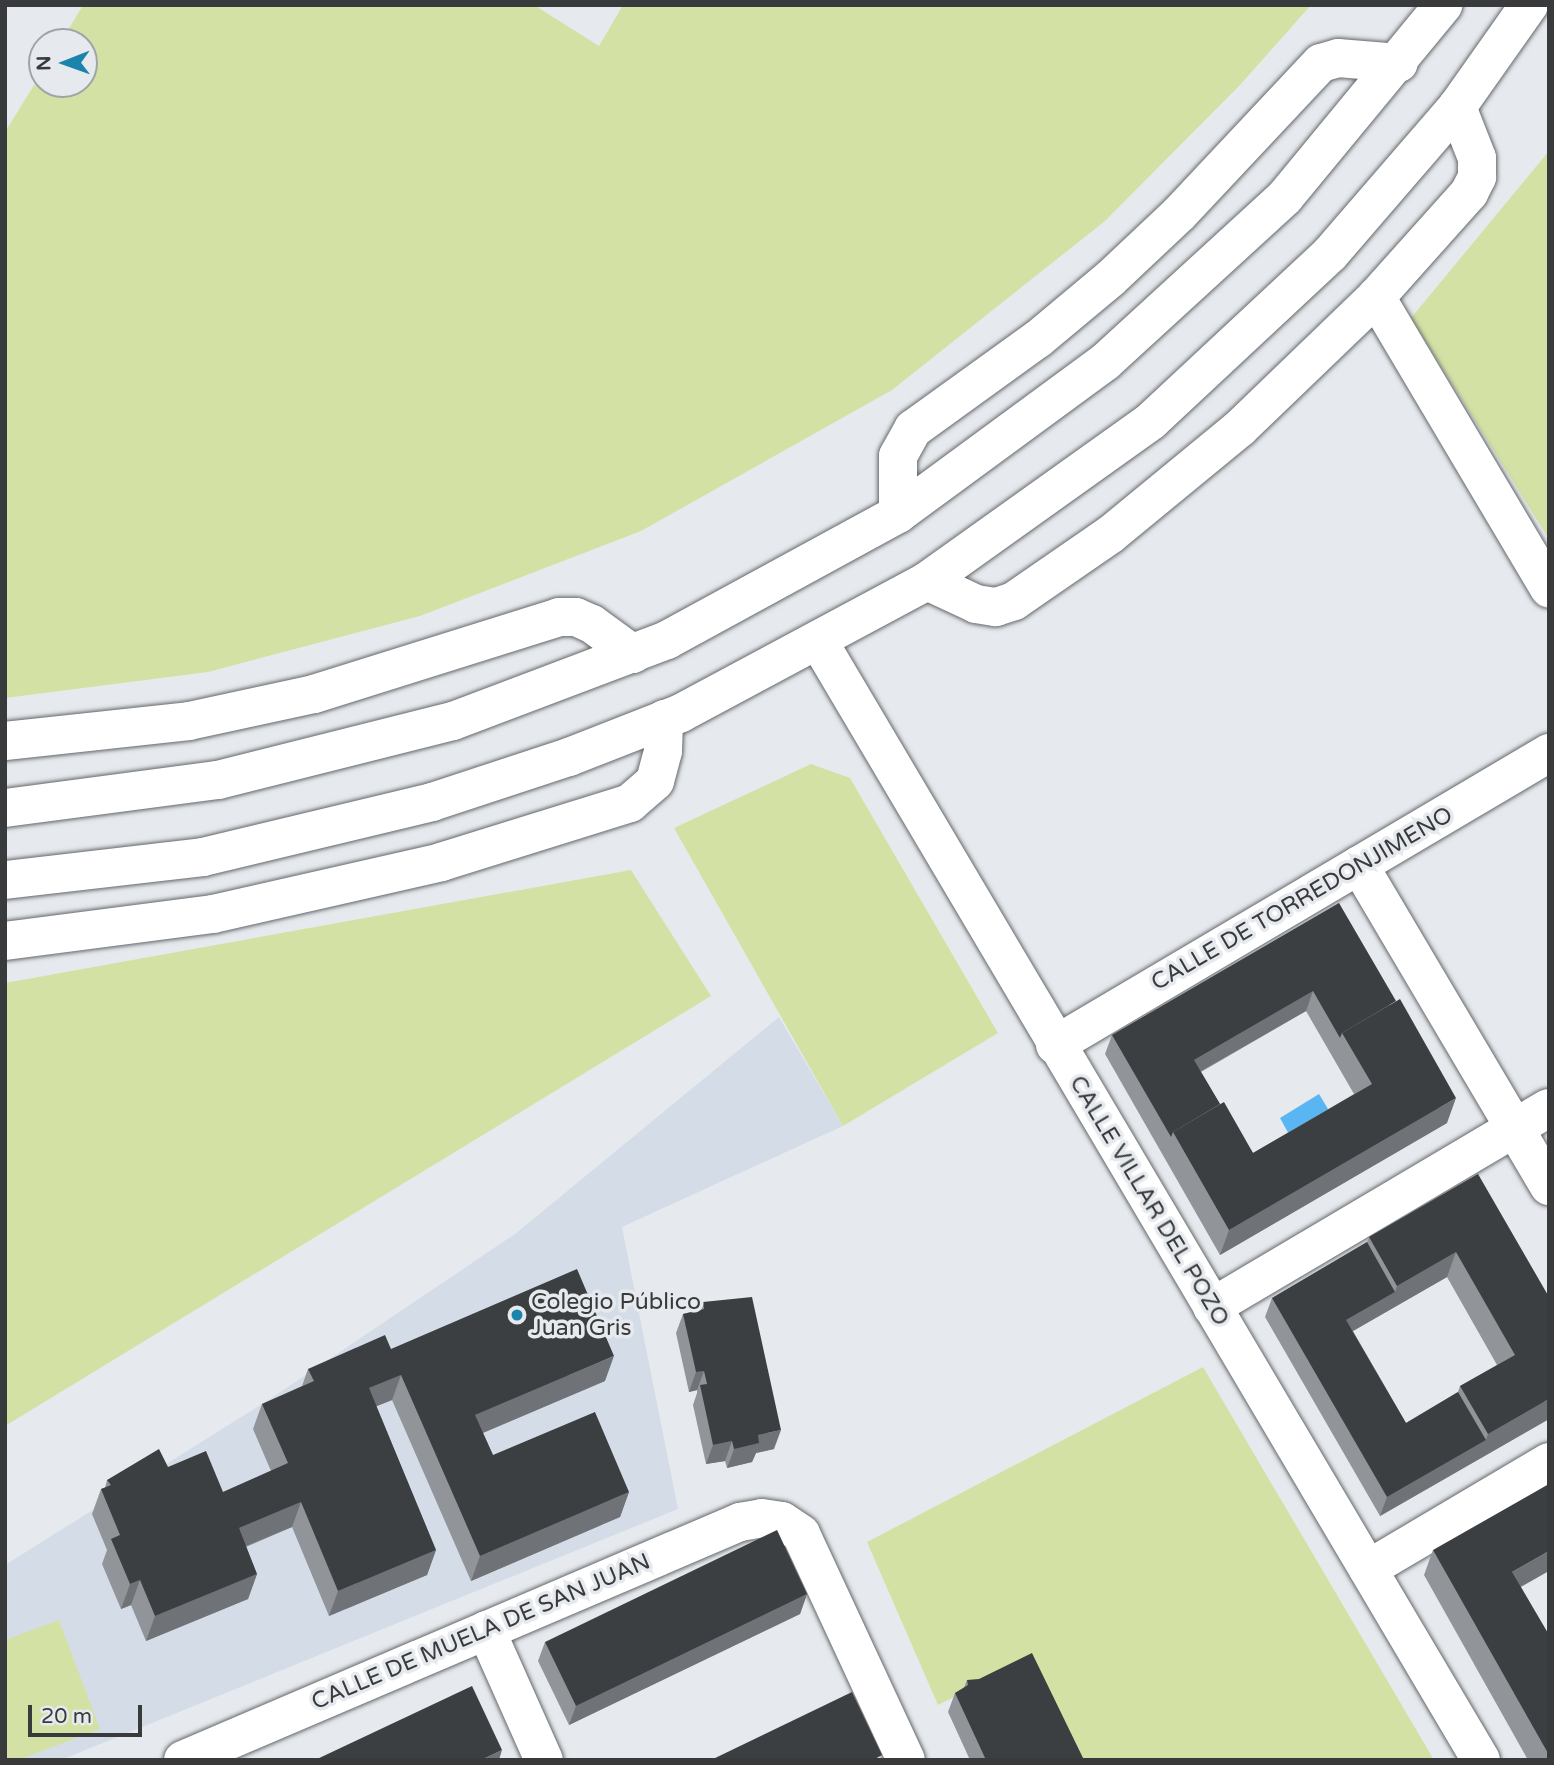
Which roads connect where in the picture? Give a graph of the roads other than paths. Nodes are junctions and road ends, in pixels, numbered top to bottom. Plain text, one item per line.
1 (1443, 5) edge
2 (1530, 5) edge
3 (1399, 63) junction
4 (1457, 107) junction
5 (1376, 298) junction
6 (898, 514) junction
7 (927, 581) junction
8 (1549, 588) edge
9 (819, 642) junction
10 (633, 654) junction
11 (664, 719) junction
12 (5, 741) edge
13 (1549, 753) edge
14 (5, 808) edge
15 (1359, 865) junction
16 (5, 880) edge
17 (5, 941) edge
18 (1055, 1045) junction
19 (1549, 1108) edge
20 (1515, 1127) junction
21 (1549, 1186) edge
22 (1212, 1307) junction
23 (1549, 1462) edge
24 (1368, 1569) junction
25 (486, 1630) junction
26 (183, 1760) edge
27 (544, 1760) edge
28 (906, 1760) edge
29 (1481, 1760) edge

1 - 3 street
2 - 4 street
3 - 6 street
3 - 6 street
4 - 5 street
4 - 7 street
5 - 7 street
5 - 8 street
6 - 10 street
7 - 9 street
9 - 11 street
9 - 18 street, CALLE VILLAR DEL POZO
10 - 12 street
10 - 14 street
11 - 16 street
11 - 17 street
13 - 15 street, CALLE DE TORREDONJIMENO
15 - 18 street, CALLE DE TORREDONJIMENO
15 - 20 street
18 - 22 street, CALLE VILLAR DEL POZO
19 - 20 street
20 - 21 street
20 - 22 street
22 - 24 street, CALLE VILLAR DEL POZO
23 - 24 street
24 - 29 street, CALLE VILLAR DEL POZO
25 - 26 street, CALLE DE MUELA DE SAN JUAN
25 - 27 street
25 - 28 street, CALLE DE MUELA DE SAN JUAN

